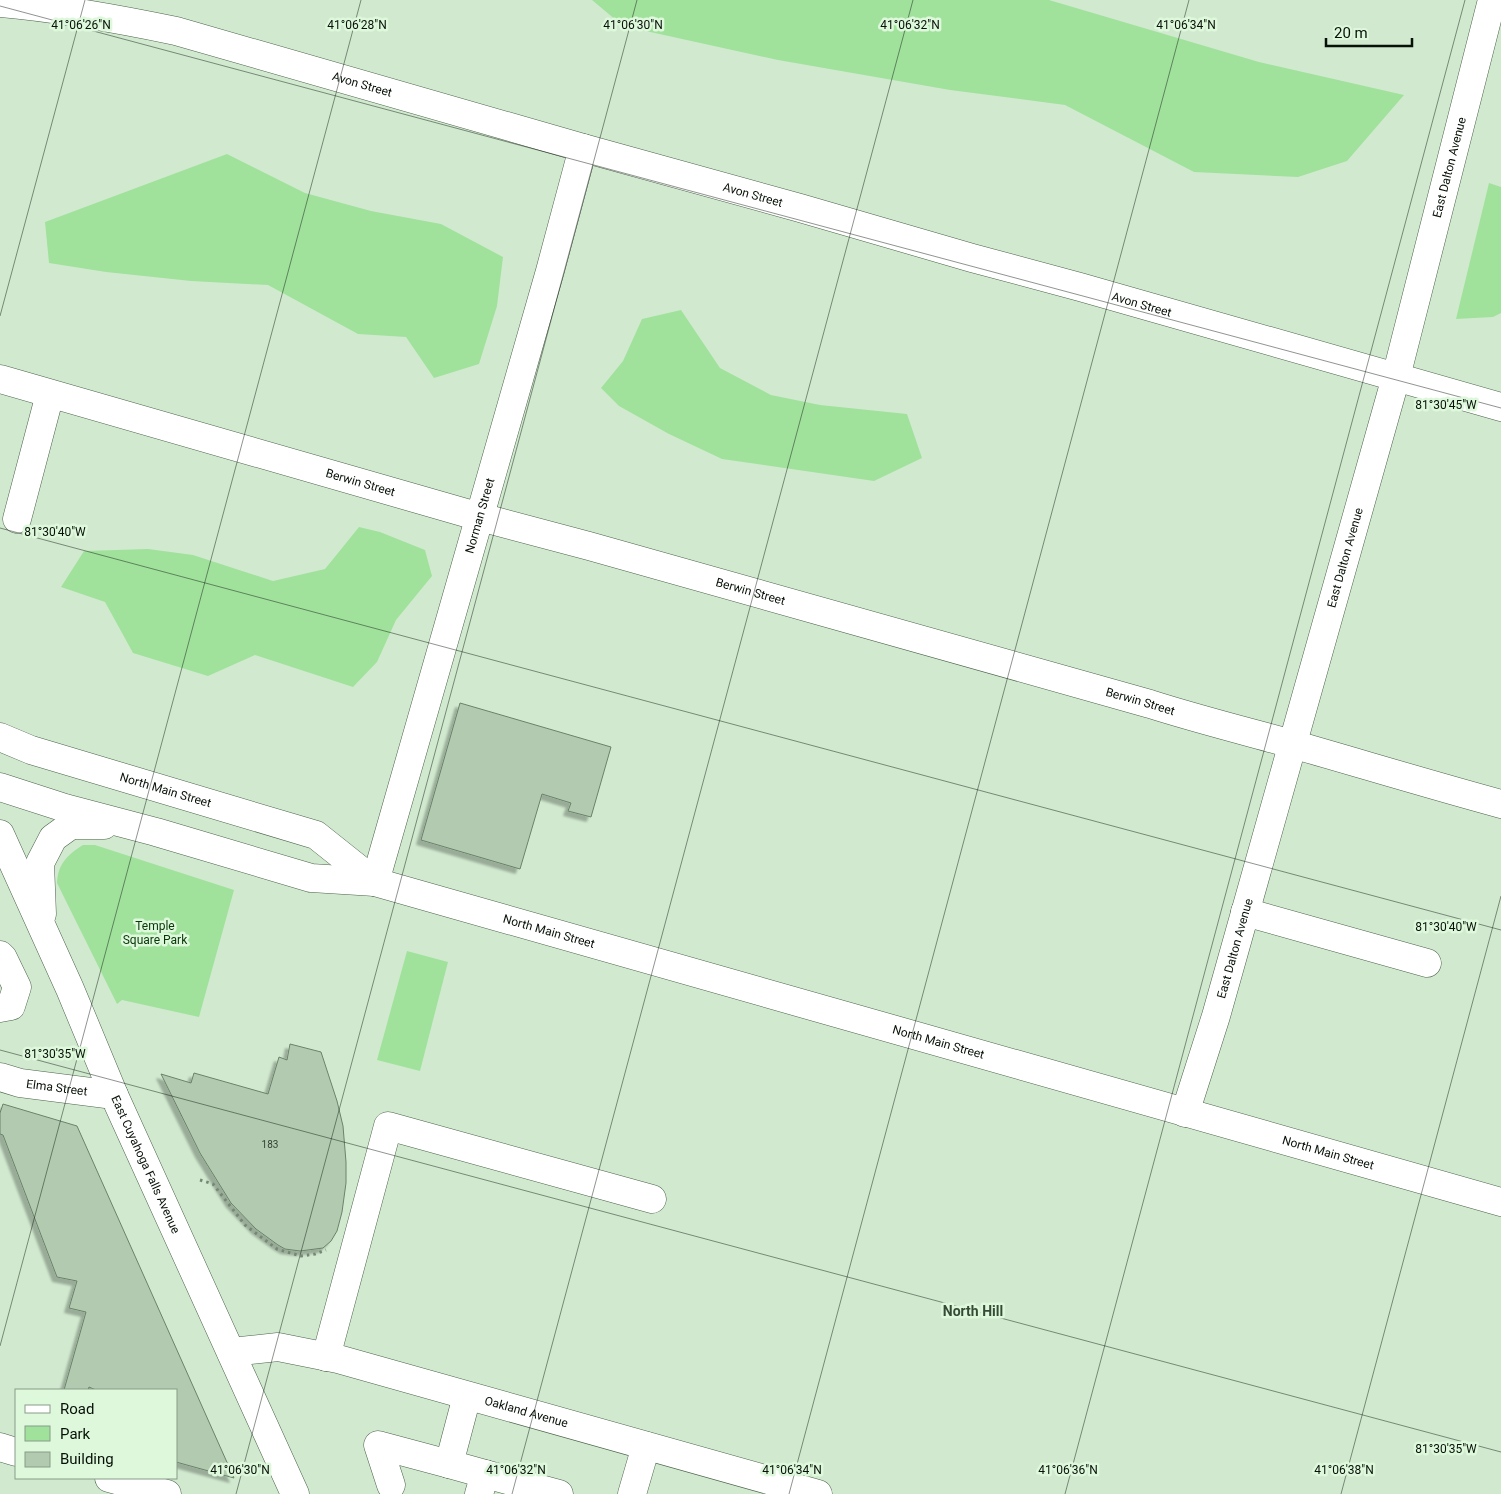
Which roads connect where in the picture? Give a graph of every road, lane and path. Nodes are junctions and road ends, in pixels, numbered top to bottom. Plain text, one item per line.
1 (1492, 0) edge
2 (0, 3) edge
3 (582, 148) junction
4 (1396, 377) junction
5 (0, 379) edge
6 (50, 394) junction
7 (1501, 407) edge
8 (480, 517) junction
9 (17, 519) dead end
10 (0, 737) edge
11 (1293, 744) junction
12 (0, 787) edge
13 (1501, 804) edge
14 (156, 832) junction
15 (0, 834) edge
16 (376, 882) junction
17 (1245, 912) junction
18 (42, 928) junction
19 (0, 955) edge
20 (1426, 963) dead end
21 (0, 1008) edge
22 (0, 1077) edge
23 (114, 1095) junction
24 (1185, 1113) junction
25 (200, 1180) dead end
26 (652, 1199) dead end
27 (1501, 1202) edge
28 (329, 1249) dead end
29 (231, 1352) junction
30 (326, 1356) junction
31 (467, 1396) junction
32 (646, 1446) junction
33 (0, 1447) edge
34 (15, 1452) edge
35 (449, 1464) junction
36 (113, 1479) edge
37 (482, 1484) edge
38 (386, 1491) edge
39 (167, 1494) edge
40 (295, 1494) edge
41 (559, 1494) edge
42 (632, 1494) edge
43 (818, 1494) edge

1 - 4 street, East Dalton Avenue
2 - 3 street, Avon Street
3 - 4 street, Avon Street
3 - 8 street, Norman Street
4 - 7 street, Avon Street
4 - 11 street, East Dalton Avenue
5 - 6 street, Berwin Street
6 - 8 street, Berwin Street
6 - 9 street
8 - 11 street, Berwin Street
8 - 16 street, Norman Street
10 - 16 street, North Main Street
11 - 13 street, Berwin Street
11 - 17 street, East Dalton Avenue
12 - 14 street, North Main Street
14 - 16 street, North Main Street
14 - 18 street
15 - 18 street, East Cuyahoga Falls Avenue
16 - 24 street, North Main Street
17 - 20 street
17 - 24 street, East Dalton Avenue
18 - 23 street, East Cuyahoga Falls Avenue
19 - 21 street
22 - 23 street, Elma Street
23 - 29 street, East Cuyahoga Falls Avenue
24 - 27 street, North Main Street
25 - 28 path
26 - 30 street
29 - 30 street, Oakland Avenue
29 - 40 street, East Cuyahoga Falls Avenue
30 - 31 street, Oakland Avenue
31 - 32 street, Oakland Avenue
31 - 35 street
32 - 42 street
32 - 43 street, Oakland Avenue
33 - 34 street
35 - 37 street
35 - 38 street
36 - 39 street
37 - 41 street

